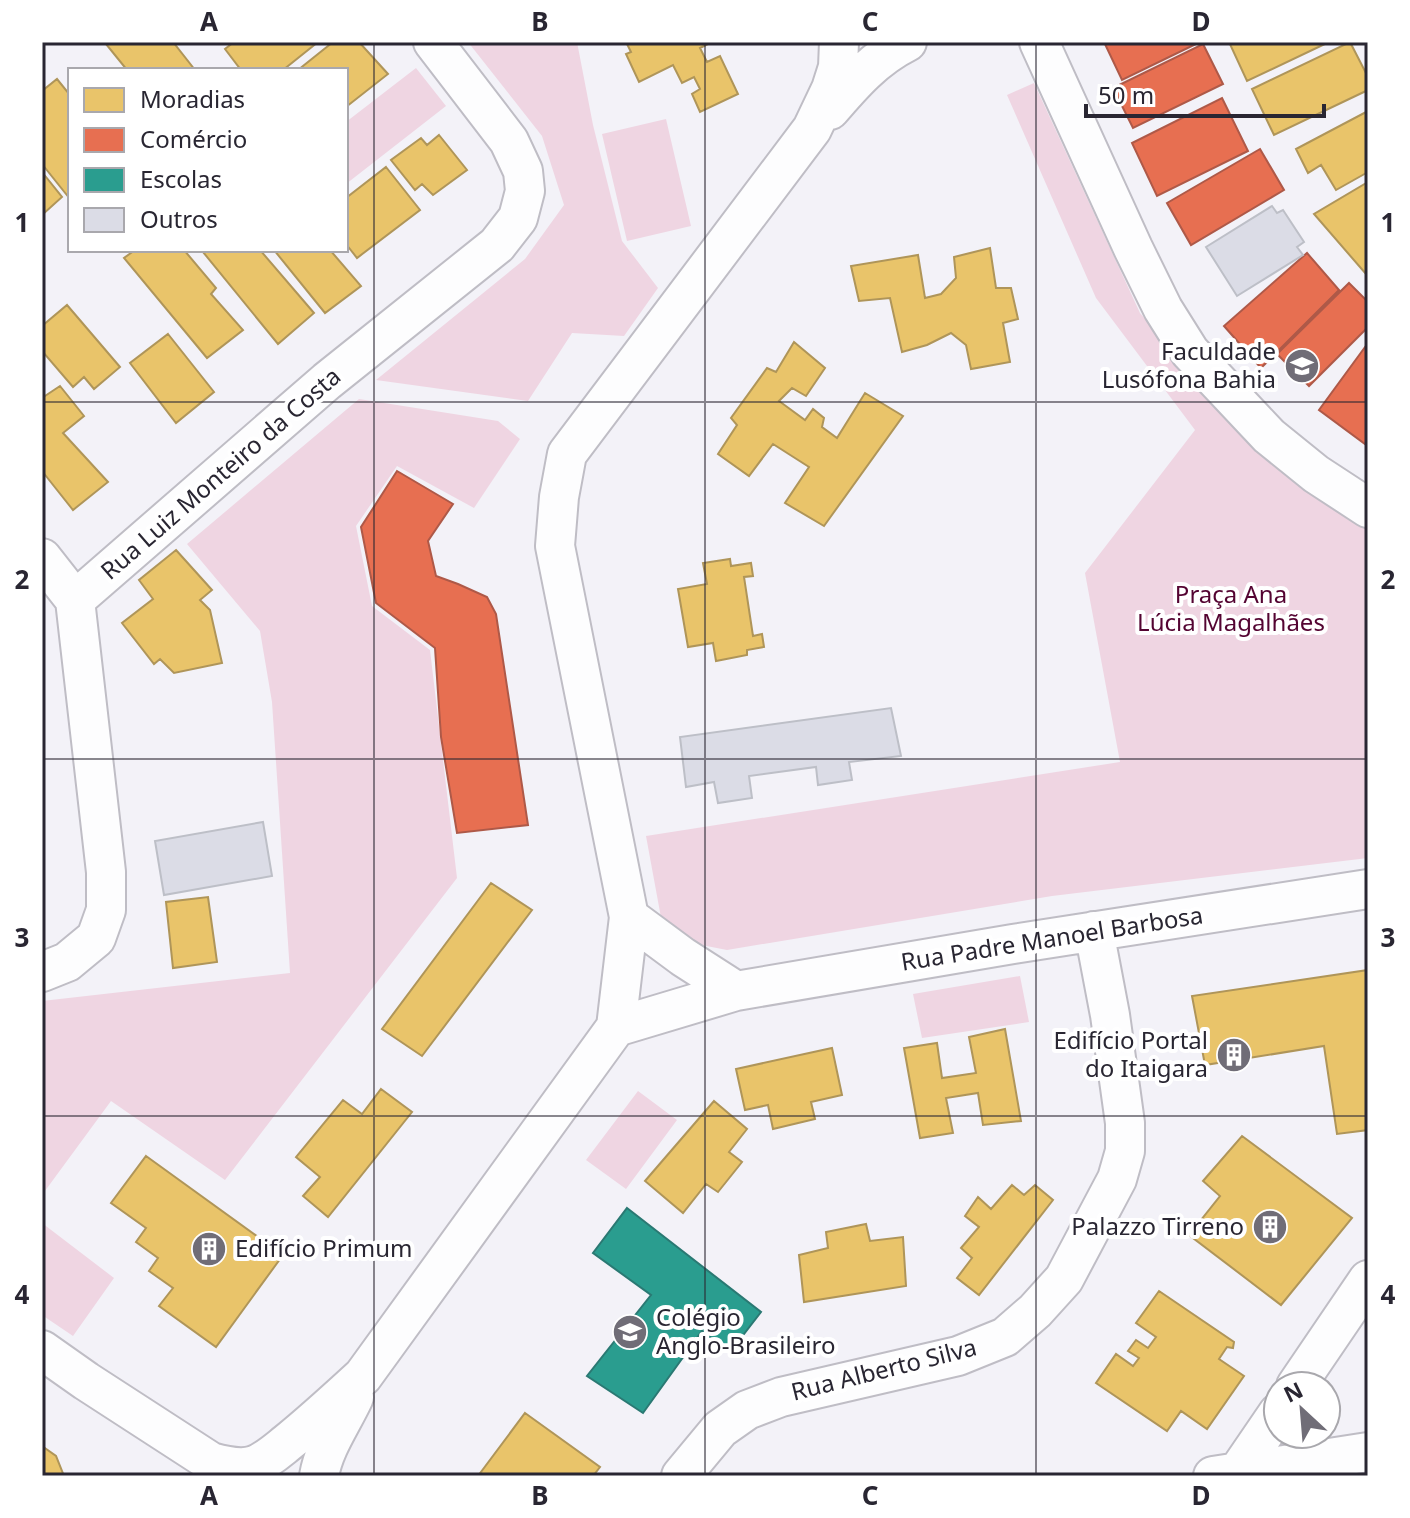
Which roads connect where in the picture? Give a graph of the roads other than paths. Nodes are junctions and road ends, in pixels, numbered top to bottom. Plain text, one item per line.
1 (433, 42) edge
2 (839, 42) edge
3 (907, 42) edge
4 (1039, 42) edge
5 (812, 129) junction
6 (1368, 508) edge
7 (42, 558) edge
8 (75, 600) junction
9 (1368, 889) edge
10 (629, 917) junction
11 (1094, 931) junction
12 (42, 972) edge
13 (736, 991) junction
14 (616, 1027) junction
15 (1368, 1280) edge
16 (42, 1350) edge
17 (1307, 1370) edge
18 (363, 1376) junction
19 (1262, 1432) edge
20 (1368, 1452) edge
21 (193, 1461) edge
22 (245, 1471) edge
23 (1225, 1475) edge
24 (294, 1476) edge
25 (319, 1476) edge
26 (681, 1476) edge

1 - 8 street, Rua Luiz Monteiro da Costa
2 - 5 street
3 - 5 street
4 - 6 street
5 - 10 street
7 - 8 street
8 - 12 street
9 - 11 street, Rua Padre Manoel Barbosa
10 - 13 street
10 - 14 street
11 - 13 street, Rua Padre Manoel Barbosa
11 - 26 street, Rua Alberto Silva
13 - 14 street, Rua Padre Manoel Barbosa
14 - 18 street
15 - 17 street
16 - 21 street
18 - 22 street
18 - 25 street
19 - 23 street
20 - 23 street
21 - 22 street
22 - 24 street

